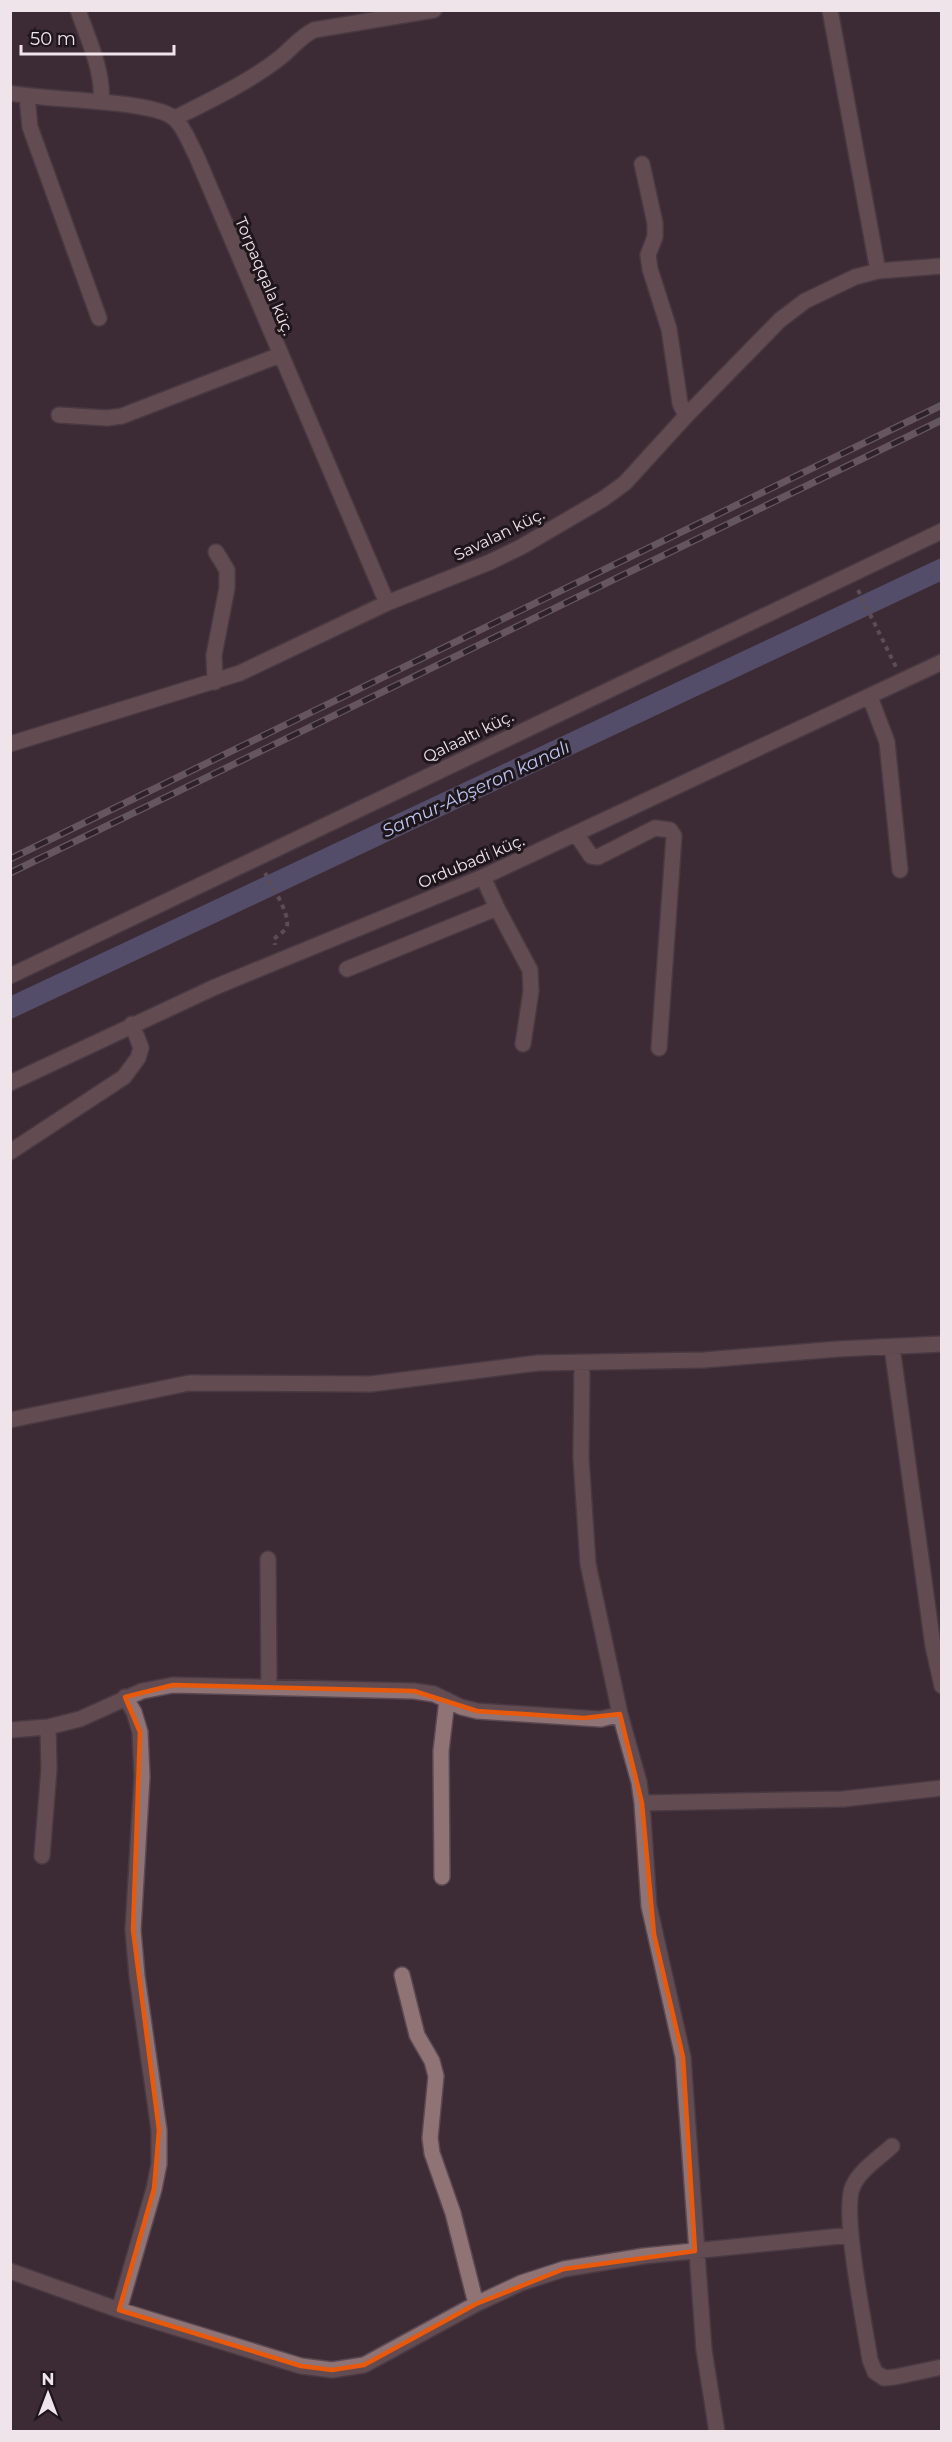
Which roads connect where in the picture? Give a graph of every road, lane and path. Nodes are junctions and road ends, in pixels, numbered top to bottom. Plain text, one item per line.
1 (78, 10) edge
2 (434, 10) edge
3 (830, 10) edge
4 (10, 93) edge
5 (27, 97) junction
6 (101, 102) junction
7 (175, 118) junction
8 (642, 165) dead end
9 (942, 266) edge
10 (878, 271) junction
11 (99, 318) dead end
12 (280, 355) junction
13 (59, 415) dead end
14 (686, 416) junction
15 (942, 531) edge
16 (216, 552) dead end
17 (849, 573) junction
18 (387, 603) junction
19 (942, 662) edge
20 (903, 681) junction
21 (215, 682) junction
22 (870, 697) junction
23 (10, 744) edge
24 (576, 834) junction
25 (257, 858) junction
26 (900, 870) dead end
27 (483, 877) junction
28 (497, 908) junction
29 (276, 961) junction
30 (347, 969) dead end
31 (10, 975) edge
32 (132, 1024) junction
33 (523, 1044) dead end
34 (658, 1048) dead end
35 (10, 1083) edge
36 (10, 1152) edge
37 (942, 1344) edge
38 (892, 1347) junction
39 (582, 1363) junction
40 (10, 1420) edge
41 (268, 1559) dead end
42 (942, 1686) edge
43 (269, 1687) junction
44 (125, 1697) junction
45 (447, 1700) junction
46 (620, 1714) junction
47 (48, 1727) junction
48 (10, 1730) edge
49 (942, 1788) edge
50 (642, 1803) junction
51 (42, 1857) dead end
52 (442, 1877) dead end
53 (402, 1975) dead end
54 (892, 2146) dead end
55 (851, 2235) junction
56 (695, 2252) junction
57 (10, 2271) edge
58 (476, 2304) junction
59 (119, 2310) junction
60 (942, 2367) edge
61 (717, 2432) edge

1 - 6 street
2 - 7 street
3 - 10 street
4 - 5 street
5 - 6 street
5 - 11 street
6 - 7 street
7 - 12 street, Torpaqqala küç.
8 - 14 street
9 - 10 street, Savalan küç.
10 - 14 street, Savalan küç.
12 - 13 street
12 - 18 street, Torpaqqala küç.
14 - 18 street, Savalan küç.
15 - 17 street, Qalaaltı küç.
16 - 21 street
17 - 20 path
17 - 25 street, Qalaaltı küç.
18 - 21 street, Savalan küç.
19 - 20 street, Ordubadi küç.
20 - 22 street, Ordubadi küç.
21 - 23 street, Savalan küç.
22 - 24 street, Ordubadi küç.
22 - 26 street
24 - 27 street, Ordubadi küç.
24 - 34 street
25 - 29 path
25 - 31 street, Qalaaltı küç.
27 - 28 street
27 - 29 street, Ordubadi küç.
28 - 30 street
28 - 33 street
29 - 32 street, Ordubadi küç.
32 - 35 street, Ordubadi küç.
32 - 36 street
37 - 38 street
38 - 39 street
38 - 42 street
39 - 40 street
39 - 46 street
41 - 43 street
43 - 44 street
43 - 45 street
44 - 47 street
44 - 59 street
45 - 46 street
45 - 52 street
46 - 50 street
47 - 48 street
47 - 51 street
49 - 50 street
50 - 56 street
53 - 58 street
54 - 55 street
55 - 56 street
55 - 60 street
56 - 58 street
56 - 61 street
57 - 59 street
58 - 59 street

